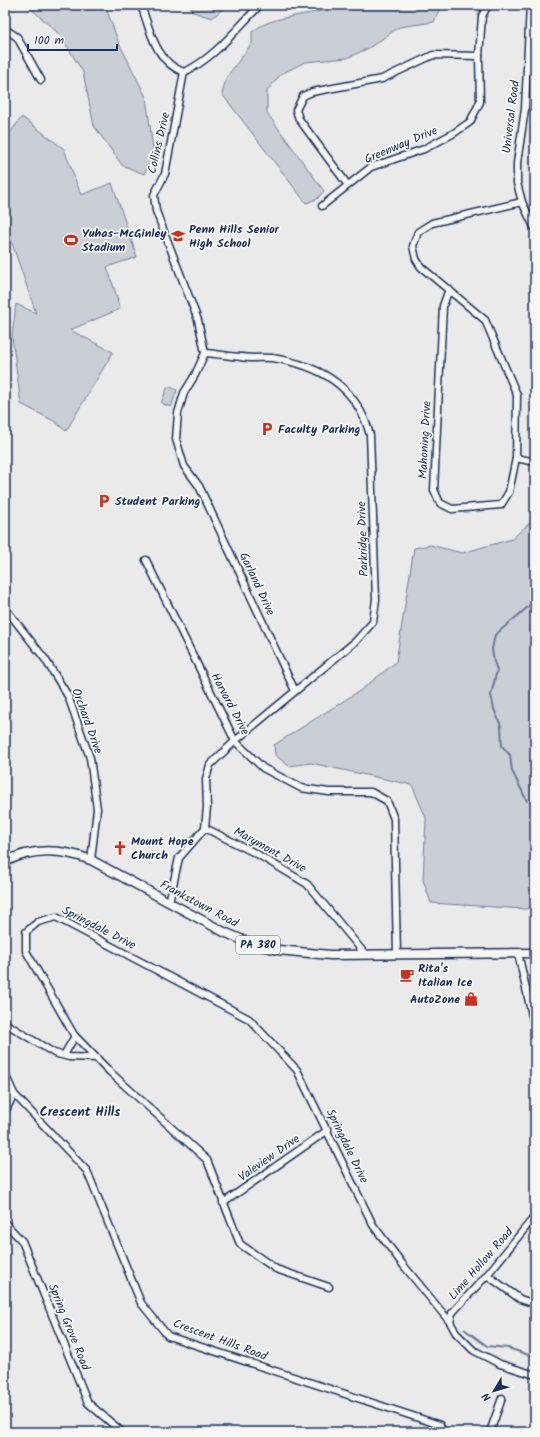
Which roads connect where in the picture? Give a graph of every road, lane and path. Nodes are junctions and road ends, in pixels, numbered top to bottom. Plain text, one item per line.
1 (141, 5) edge
2 (260, 5) edge
3 (488, 5) edge
4 (530, 5) edge
5 (5, 29) edge
6 (479, 56) junction
7 (184, 72) junction
8 (41, 80) dead end
9 (347, 184) junction
10 (522, 202) junction
11 (322, 206) dead end
12 (535, 229) edge
13 (449, 289) junction
14 (205, 353) junction
15 (516, 458) junction
16 (535, 462) edge
17 (146, 560) dead end
18 (5, 608) edge
19 (295, 691) junction
20 (235, 740) junction
21 (205, 828) junction
22 (90, 860) junction
23 (5, 862) edge
24 (169, 903) junction
25 (518, 953) junction
26 (535, 953) edge
27 (365, 954) junction
28 (397, 954) junction
29 (5, 1023) edge
30 (535, 1029) edge
31 (75, 1036) junction
32 (64, 1055) junction
33 (97, 1058) junction
34 (5, 1074) edge
35 (14, 1094) junction
36 (5, 1112) edge
37 (328, 1130) junction
38 (223, 1203) junction
39 (535, 1216) edge
40 (5, 1223) edge
41 (487, 1275) junction
42 (329, 1287) dead end
43 (535, 1304) edge
44 (450, 1322) junction
45 (535, 1375) edge
46 (502, 1398) dead end
47 (122, 1432) edge
48 (443, 1432) edge
49 (490, 1432) edge

1 - 7 street
2 - 7 street
3 - 6 street, Greenway Drive
4 - 10 street, Universal Road
5 - 8 street
6 - 9 street, Greenway Drive
6 - 9 street
7 - 14 street, Collins Drive
9 - 11 street, Greenway Drive
10 - 12 street, Universal Road
10 - 13 street
13 - 15 street
13 - 15 street, Mahoning Drive
14 - 19 street, Garland Drive
14 - 19 street, Parkridge Drive
15 - 16 street
17 - 20 street, Harvard Drive
18 - 22 street, Orchard Drive
19 - 20 street, Parkridge Drive
20 - 21 street, Parkridge Drive
20 - 28 street, Harvard Drive
21 - 24 street
21 - 27 street, Marymont Drive
22 - 23 main road, Frankstown Road / PA 380
22 - 24 main road, Frankstown Road / PA 380
24 - 27 main road, Frankstown Road / PA 380
25 - 26 main road, Frankstown Road / PA 380
25 - 28 main road, Frankstown Road / PA 380
25 - 30 street
27 - 28 main road, Frankstown Road / PA 380
29 - 32 street
31 - 32 street
31 - 33 street, Springdale Drive
31 - 37 street, Springdale Drive
32 - 33 street
33 - 38 street, Springdale Drive
34 - 35 street, Crescent Hills Road
35 - 36 street
35 - 48 street, Crescent Hills Road
37 - 38 street, Valeview Drive
37 - 44 street, Springdale Drive
38 - 42 street, Springdale Drive
39 - 41 street, Lime Hollow Road
40 - 47 street, Spring Grove Road
41 - 43 street
41 - 44 street, Lime Hollow Road
44 - 45 street
46 - 49 street

